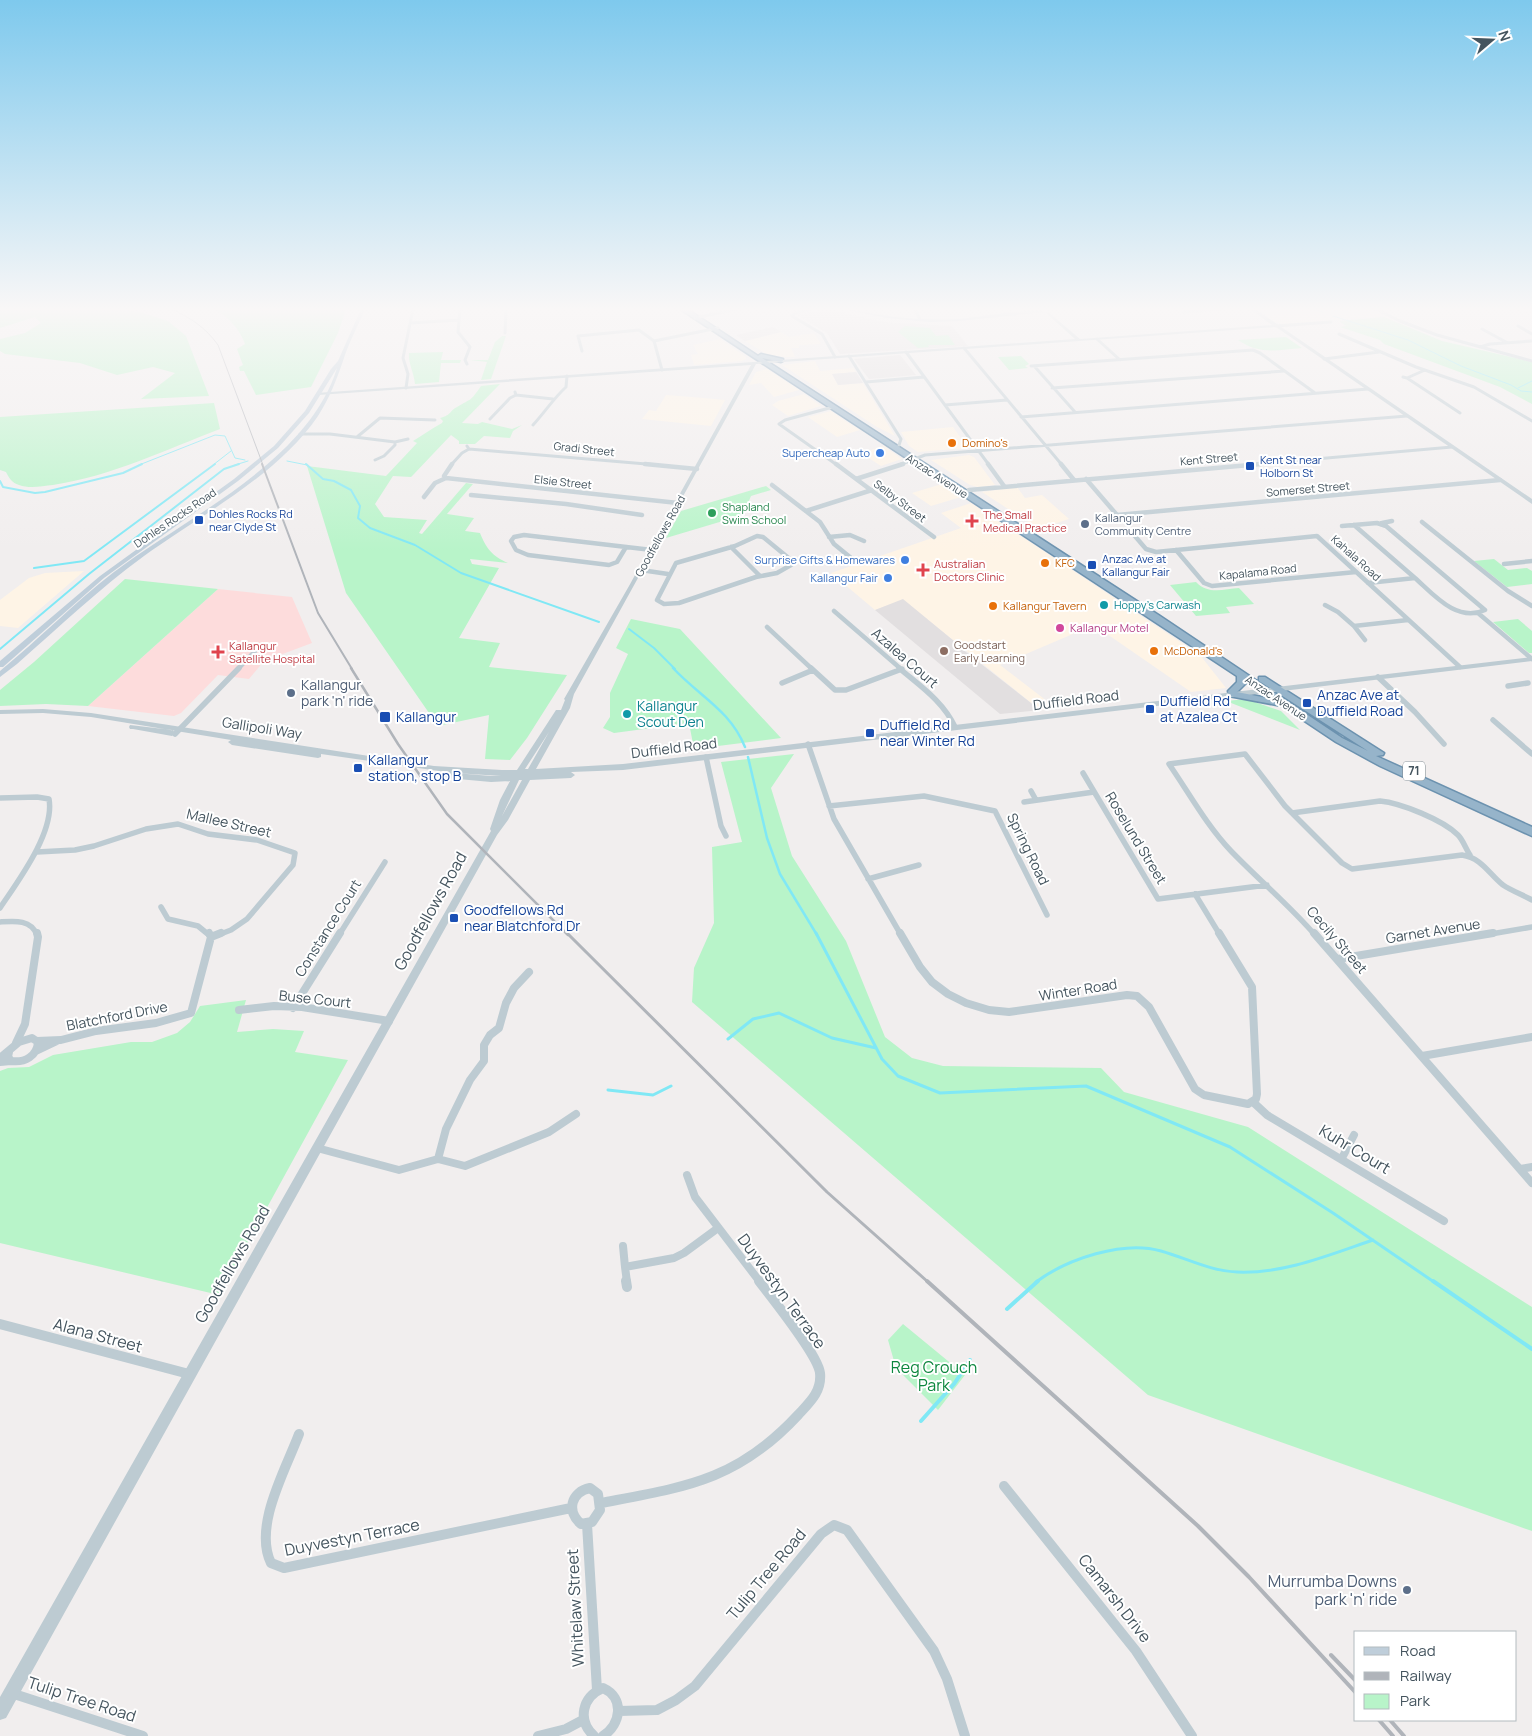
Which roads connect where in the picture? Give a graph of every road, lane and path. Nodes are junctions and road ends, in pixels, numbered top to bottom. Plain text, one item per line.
1 (320, 390) edge
2 (330, 390) edge
3 (375, 390) edge
4 (563, 390) edge
5 (740, 390) edge
6 (808, 390) edge
7 (820, 390) edge
8 (871, 390) edge
9 (933, 390) edge
10 (999, 390) edge
11 (1054, 390) edge
12 (1310, 390) edge
13 (1357, 390) edge
14 (1369, 390) edge
15 (1425, 390) edge
16 (1480, 390) edge
17 (329, 393) junction
18 (318, 394) junction
19 (1316, 394) junction
20 (553, 399) junction
21 (1007, 400) junction
22 (944, 405) junction
23 (833, 407) junction
24 (1075, 412) junction
25 (1460, 413) dead end
26 (1021, 416) junction
27 (1407, 416) junction
28 (490, 419) dead end
29 (435, 420) dead end
30 (1532, 420) edge
31 (533, 425) dead end
32 (300, 434) junction
33 (357, 437) junction
34 (408, 440) dead end
35 (395, 442) junction
36 (899, 445) junction
37 (1045, 446) junction
38 (1452, 446) junction
39 (978, 451) junction
40 (916, 459) junction
41 (375, 460) dead end
42 (696, 470) junction
43 (446, 478) junction
44 (856, 479) junction
45 (1086, 479) junction
46 (1074, 480) junction
47 (1500, 480) junction
48 (772, 485) dead end
49 (1004, 486) junction
50 (872, 490) junction
51 (969, 490) junction
52 (575, 492) junction
53 (471, 495) dead end
54 (424, 498) dead end
55 (1532, 502) edge
56 (678, 503) junction
57 (566, 504) junction
58 (806, 511) junction
59 (642, 515) dead end
60 (1392, 521) dead end
61 (1422, 522) dead end
62 (1382, 523) junction
63 (1354, 525) junction
64 (1342, 526) dead end
65 (1134, 535) dead end
66 (829, 537) junction
67 (934, 537) dead end
68 (864, 541) dead end
69 (626, 547) junction
70 (731, 547) junction
71 (652, 550) junction
72 (1176, 550) junction
73 (1532, 561) edge
74 (856, 562) dead end
75 (1504, 564) dead end
76 (641, 570) junction
77 (1356, 572) junction
78 (668, 574) junction
79 (760, 576) junction
80 (1415, 578) junction
81 (1368, 583) junction
82 (1325, 605) dead end
83 (1532, 606) edge
84 (834, 611) dead end
85 (1478, 613) junction
86 (1408, 620) junction
87 (1357, 626) junction
88 (767, 627) dead end
89 (1365, 640) dead end
90 (256, 650) dead end
91 (1531, 660) edge
92 (0, 665) edge
93 (1460, 667) junction
94 (902, 669) junction
95 (813, 670) junction
96 (0, 675) edge
97 (1242, 676) junction
98 (1378, 677) junction
99 (782, 683) dead end
100 (1531, 684) edge
101 (1508, 686) dead end
102 (1277, 689) junction
103 (1264, 690) junction
104 (1232, 694) junction
105 (1290, 708) junction
106 (0, 714) edge
107 (1494, 720) dead end
108 (955, 727) junction
109 (178, 731) junction
110 (808, 744) junction
111 (1444, 744) dead end
112 (1532, 754) edge
113 (706, 757) junction
114 (1084, 773) dead end
115 (524, 775) junction
116 (1031, 791) dead end
117 (1094, 792) junction
118 (0, 798) edge
119 (1036, 800) junction
120 (1024, 802) dead end
121 (829, 806) junction
122 (1292, 813) junction
123 (1532, 826) edge
124 (1532, 832) edge
125 (726, 836) dead end
126 (37, 852) junction
127 (1470, 855) junction
128 (384, 862) dead end
129 (919, 865) dead end
130 (868, 879) junction
131 (1267, 885) junction
132 (1195, 894) junction
133 (1532, 900) edge
134 (161, 907) dead end
135 (0, 908) edge
136 (1047, 915) dead end
137 (0, 922) edge
138 (1532, 927) edge
139 (212, 937) junction
140 (1338, 959) junction
141 (529, 972) dead end
142 (293, 1008) junction
143 (239, 1010) dead end
144 (389, 1021) junction
145 (25, 1024) junction
146 (1532, 1037) edge
147 (34, 1040) junction
148 (61, 1040) junction
149 (16, 1044) junction
150 (36, 1051) junction
151 (9, 1052) junction
152 (1422, 1056) junction
153 (0, 1058) edge
154 (11, 1061) junction
155 (0, 1062) edge
156 (1253, 1102) junction
157 (576, 1114) dead end
158 (1354, 1136) dead end
159 (317, 1148) junction
160 (1342, 1158) junction
161 (438, 1159) junction
162 (1532, 1167) edge
163 (1520, 1169) junction
164 (687, 1175) dead end
165 (1532, 1183) edge
166 (1444, 1221) dead end
167 (718, 1228) junction
168 (624, 1246) dead end
169 (625, 1267) junction
170 (627, 1287) dead end
171 (0, 1324) edge
172 (189, 1374) junction
173 (299, 1434) dead end
174 (1004, 1486) dead end
175 (601, 1503) junction
176 (571, 1508) junction
177 (587, 1524) junction
178 (597, 1690) junction
179 (11, 1693) junction
180 (619, 1711) junction
181 (0, 1712) edge
182 (583, 1720) junction
183 (143, 1736) edge
184 (538, 1736) edge
185 (594, 1736) edge
186 (603, 1736) edge
187 (965, 1736) edge
188 (1192, 1736) edge

1 - 18 main road, Dohles Rocks Road
2 - 17 main road, Dohles Rocks Road
3 - 17 street
4 - 20 street
5 - 42 street, Goodfellows Road
6 - 23 highway, Anzac Avenue / 71
7 - 36 highway, Anzac Avenue / 71
8 - 36 street
9 - 22 street
10 - 21 street
11 - 24 street
12 - 19 street
13 - 19 street
14 - 27 street
15 - 25 street
16 - 30 street
17 - 18 street
17 - 32 main road, Dohles Rocks Road
18 - 92 main road, Dohles Rocks Road
19 - 24 street
20 - 28 street
20 - 31 street
21 - 22 street
21 - 26 street
22 - 39 street
23 - 40 highway, Anzac Avenue / 71
23 - 44 street, Selby Street
24 - 26 street
26 - 37 street
27 - 37 street
27 - 38 street
29 - 33 street
32 - 33 street
32 - 96 main road, Dohles Rocks Road
33 - 35 street
34 - 35 street
35 - 41 street
36 - 40 highway, Anzac Avenue / 71
37 - 39 street
37 - 46 street
38 - 45 street, Kent Street
38 - 47 street
39 - 40 street
39 - 49 street
40 - 44 street
40 - 51 highway, Anzac Avenue / 71
40 - 97 highway, Anzac Avenue / 71
42 - 43 street, Gradi Street
42 - 56 street, Goodfellows Road
43 - 52 street, Elsie Street
43 - 54 street
44 - 50 street, Selby Street
45 - 46 street, Kent Street
45 - 47 street, Somerset Street
46 - 49 street, Kent Street
47 - 55 street
48 - 58 street
49 - 51 street, Kent Street
50 - 58 street
50 - 67 street, Selby Street
51 - 102 highway, Anzac Avenue / 71
52 - 56 street, Elsie Street
52 - 57 street
53 - 57 street
56 - 71 street, Goodfellows Road
57 - 59 street
58 - 66 street
60 - 62 street
61 - 83 street
62 - 63 street
62 - 85 street
63 - 64 street
63 - 80 street
65 - 72 street, Kahala Road
66 - 68 street
66 - 74 street
69 - 69 street
69 - 71 street
70 - 78 street
70 - 79 street
70 - 79 street
71 - 76 street, Goodfellows Road
72 - 77 street, Kahala Road
72 - 77 street, Kapalama Road
73 - 75 street
76 - 78 street
76 - 115 street, Goodfellows Road
77 - 81 street, Kahala Road
78 - 79 street
80 - 81 street
80 - 85 street
81 - 86 street, Kahala Road
82 - 87 street
84 - 94 street, Azalea Court
85 - 91 street
86 - 87 street
86 - 93 street, Kahala Road
87 - 89 street
88 - 95 street
90 - 109 street
91 - 93 street, Duffield Road
93 - 98 street, Duffield Road
94 - 95 street
94 - 108 street, Azalea Court
95 - 99 street
97 - 103 highway, Anzac Avenue / 71
97 - 104 highway
98 - 102 street, Duffield Road
98 - 111 street
100 - 101 street
102 - 103 street, Duffield Road
102 - 123 highway, Anzac Avenue / 71
103 - 104 street, Duffield Road
103 - 105 highway, Anzac Avenue / 71
104 - 105 highway
104 - 108 street, Duffield Road
105 - 124 highway, Anzac Avenue / 71
106 - 109 street, Gallipoli Way
107 - 112 street
108 - 110 street, Duffield Road
109 - 115 street, Gallipoli Way
110 - 113 street, Duffield Road
110 - 121 street, Winter Road
113 - 115 street, Duffield Road
113 - 125 street
114 - 117 street, Roselund Street
115 - 144 street, Goodfellows Road
116 - 119 street
117 - 119 street
117 - 132 street, Roselund Street
118 - 126 street
119 - 120 street
121 - 130 street, Winter Road
121 - 136 street, Spring Road
122 - 127 street
122 - 127 street
122 - 131 street, Cecily Street
126 - 135 street
126 - 139 street, Mallee Street
127 - 133 street
128 - 142 street, Constance Court
129 - 130 street
130 - 156 street, Winter Road
131 - 132 street, Roselund Street
131 - 140 street, Cecily Street
132 - 156 street
134 - 139 street
137 - 145 street
138 - 140 street, Garnet Avenue
139 - 148 street, Blatchford Drive
140 - 152 street, Cecily Street
141 - 161 street
142 - 143 street, Buse Court
142 - 144 street, Buse Court
144 - 159 street, Goodfellows Road
145 - 147 street
145 - 149 street
146 - 152 street
147 - 148 street, Blatchford Drive
147 - 149 street, Blatchford Drive
147 - 150 street
148 - 150 street, Blatchford Drive
149 - 151 street
150 - 154 street, Blatchford Drive
151 - 153 street
151 - 154 street
152 - 163 street, Cecily Street
154 - 155 street
156 - 160 street, Kuhr Court
157 - 161 street
158 - 160 street
159 - 161 street
159 - 172 street, Goodfellows Road
160 - 166 street, Kuhr Court
162 - 163 street
163 - 165 street, Cecily Street
164 - 167 street, Duyvestyn Terrace
167 - 169 street
167 - 175 street, Duyvestyn Terrace
168 - 169 street
169 - 170 street
171 - 172 street, Alana Street
172 - 179 street, Goodfellows Road
173 - 176 street, Duyvestyn Terrace
174 - 188 street, Camarsh Drive
175 - 176 street
175 - 177 street
176 - 177 street
177 - 178 street, Whitelaw Street
178 - 180 street
178 - 182 street
179 - 181 street, Goodfellows Road
179 - 183 street, Tulip Tree Road
180 - 186 street
180 - 187 street, Tulip Tree Road
182 - 184 street
182 - 185 street

